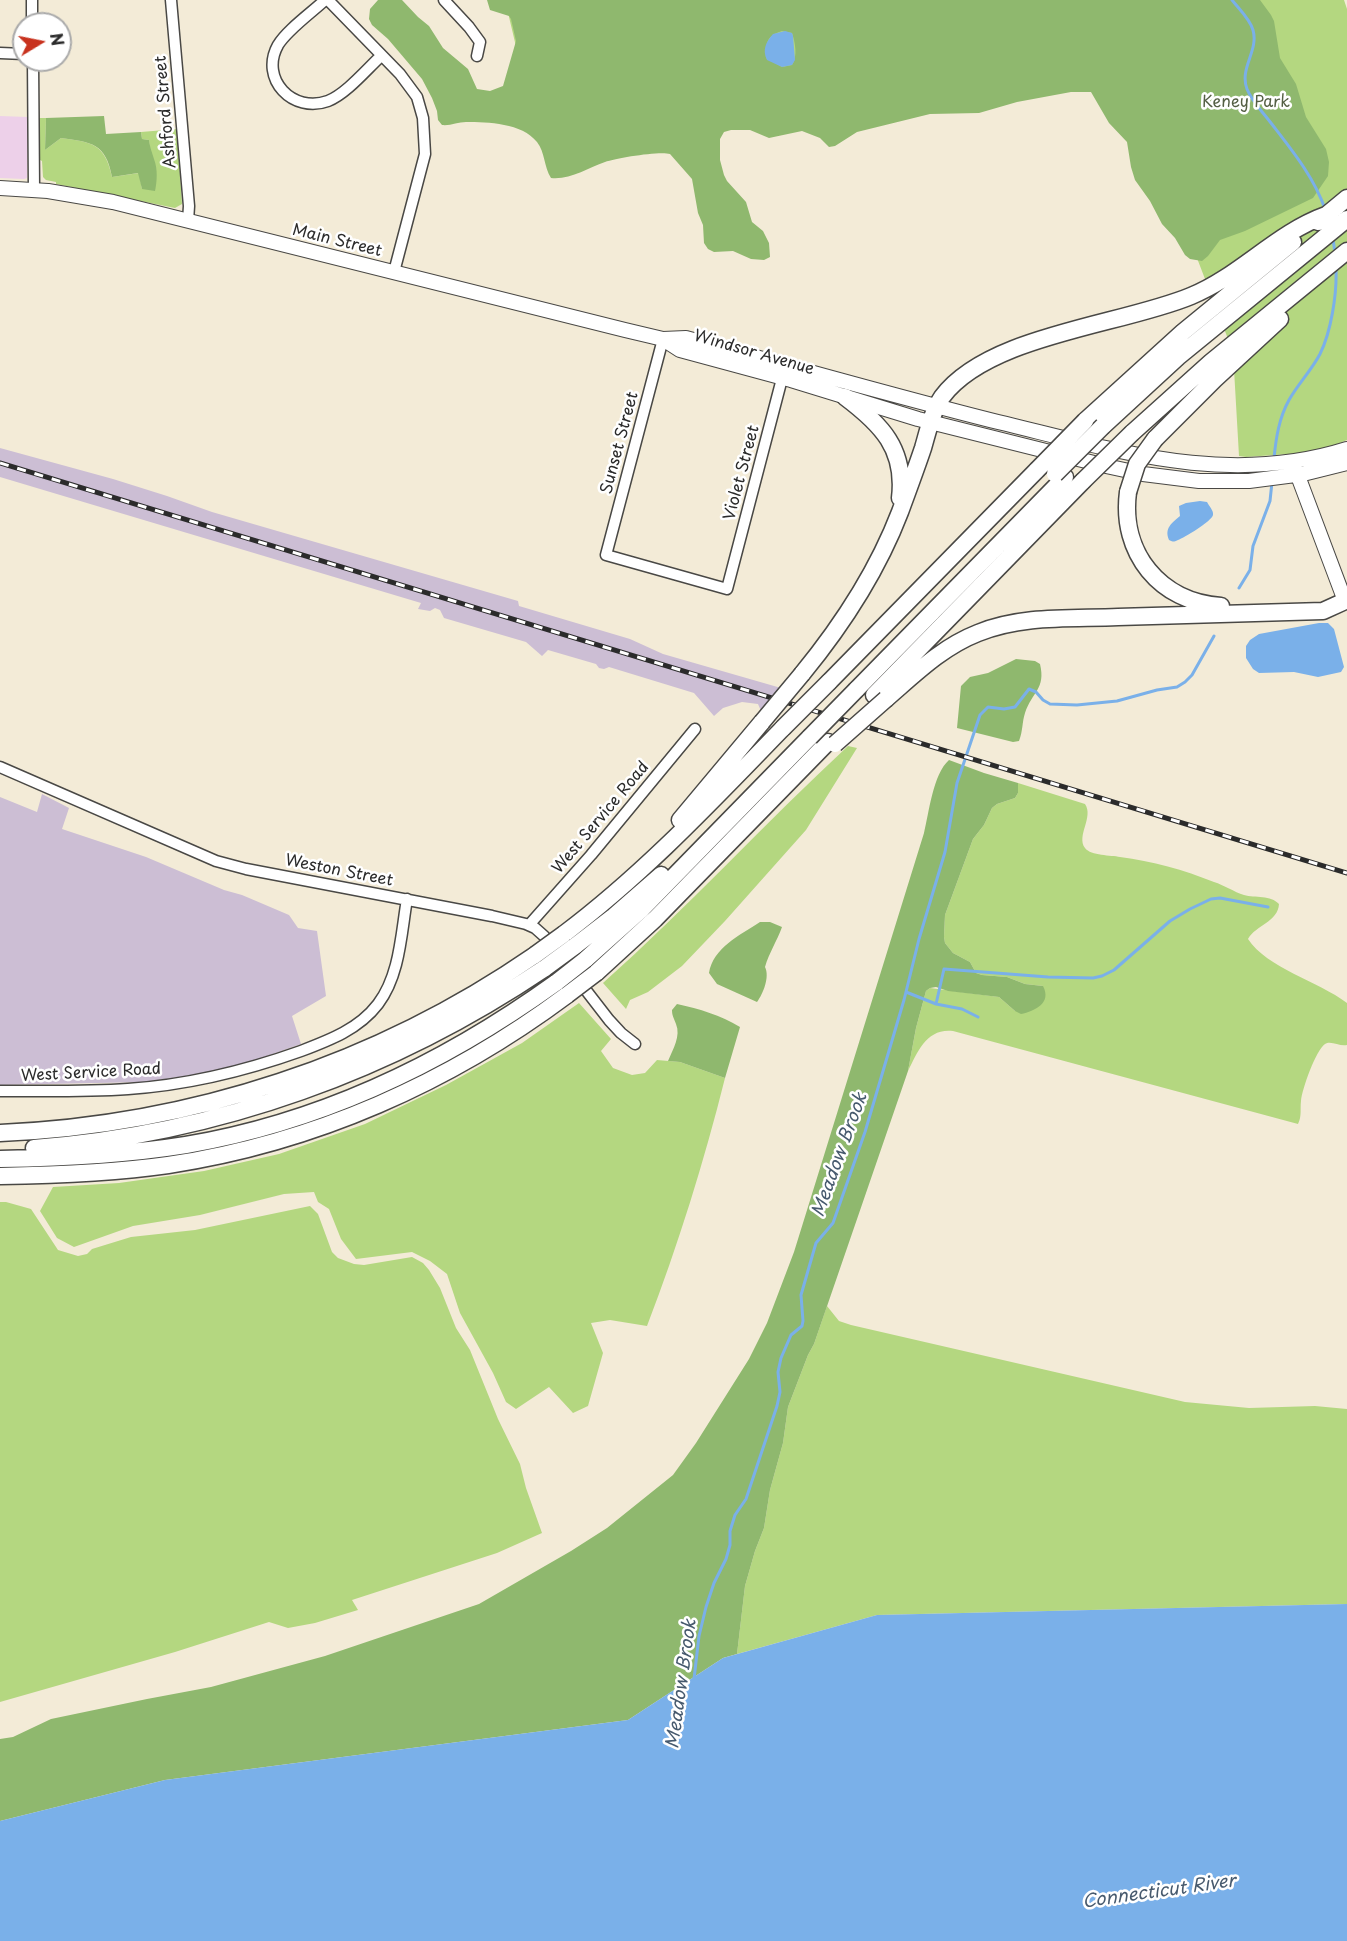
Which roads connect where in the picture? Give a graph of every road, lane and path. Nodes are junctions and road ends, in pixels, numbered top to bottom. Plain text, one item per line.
1 (171, 0) edge
2 (327, 0) edge
3 (444, 0) edge
4 (381, 56) junction
5 (477, 56) dead end
6 (33, 72) edge
7 (0, 188) edge
8 (34, 190) junction
9 (1347, 198) edge
10 (1347, 219) edge
11 (188, 221) junction
12 (1347, 231) edge
13 (1296, 234) junction
14 (1347, 251) edge
15 (1297, 265) junction
16 (394, 272) junction
17 (1299, 296) junction
18 (663, 339) junction
19 (784, 372) junction
20 (847, 390) junction
21 (937, 406) junction
22 (930, 423) junction
23 (1347, 449) edge
24 (1280, 463) junction
25 (1347, 463) edge
26 (1297, 476) junction
27 (894, 528) junction
28 (727, 589) joint
29 (1346, 604) edge
30 (880, 697) junction
31 (695, 729) dead end
32 (806, 735) junction
33 (0, 767) edge
34 (655, 858) junction
35 (407, 899) junction
36 (529, 925) junction
37 (570, 940) junction
38 (540, 961) junction
39 (591, 967) junction
40 (562, 989) junction
41 (635, 1044) dead end
42 (0, 1091) edge
43 (0, 1133) edge
44 (0, 1150) edge
45 (0, 1159) edge
46 (0, 1176) edge

1 - 11 street, Ashford Street
2 - 4 street
2 - 4 street
3 - 5 street
4 - 16 street
6 - 8 street
7 - 8 main road, Main Street
8 - 11 main road, Main Street
9 - 13 highway
10 - 15 highway
11 - 16 main road, Main Street
12 - 15 highway
13 - 21 highway
13 - 34 highway, bridge
14 - 17 highway
15 - 32 highway, bridge
16 - 18 main road, Main Street
17 - 29 highway, bridge
17 - 30 highway, bridge
18 - 19 main road, Windsor Avenue
18 - 28 street, Sunset Street
19 - 20 main road, Windsor Avenue
19 - 28 street, Violet Street
20 - 21 main road, Windsor Avenue
20 - 22 main road, Windsor Avenue
20 - 27 highway
21 - 22 highway
21 - 24 main road, Windsor Avenue
22 - 26 main road, Windsor Avenue
22 - 27 highway
23 - 24 main road, Windsor Avenue
24 - 26 main road
25 - 26 main road, Windsor Avenue
26 - 29 main road
27 - 34 highway, bridge
29 - 30 highway
30 - 39 highway
31 - 36 street, West Service Road
32 - 37 highway
32 - 39 highway
33 - 35 street, Weston Street
34 - 37 highway
35 - 36 street, Weston Street
35 - 42 street, West Service Road
36 - 41 street, Weston Street
37 - 38 highway, bridge
38 - 43 highway
38 - 44 highway
39 - 40 highway, bridge
40 - 45 highway
40 - 46 highway

